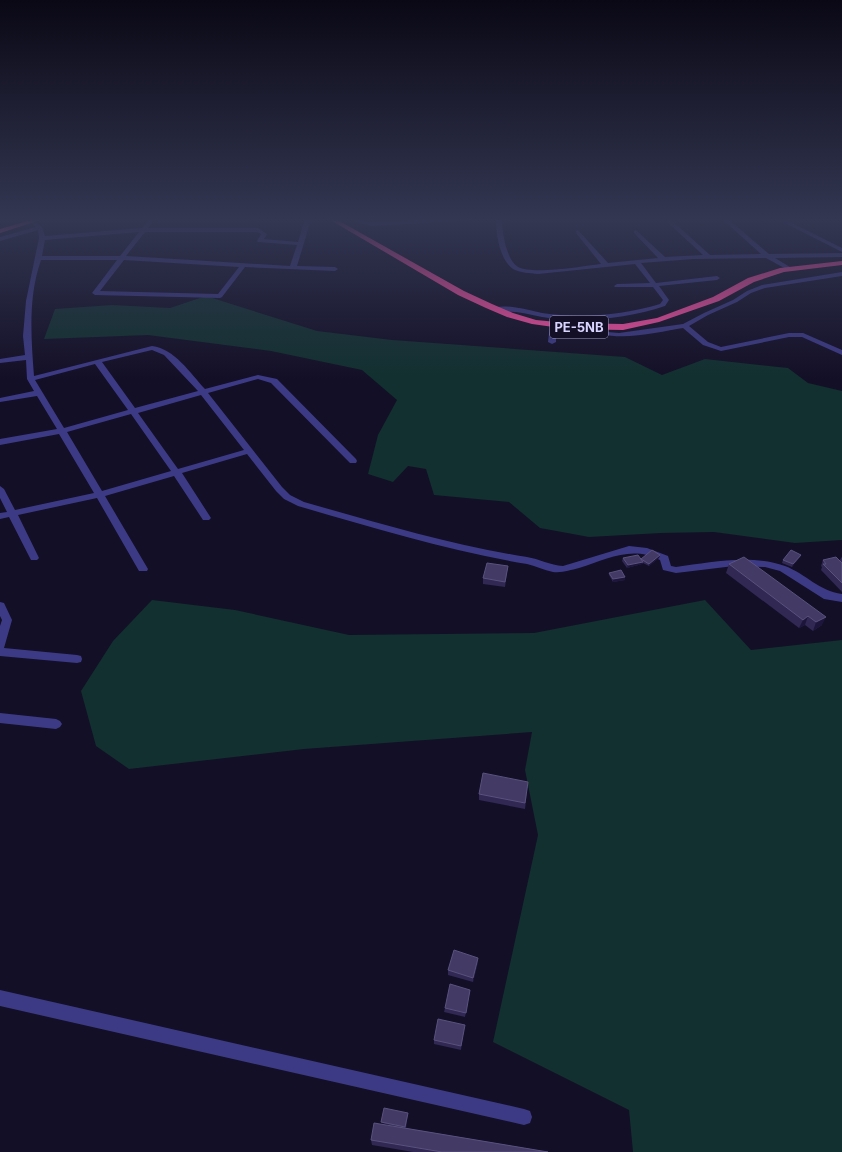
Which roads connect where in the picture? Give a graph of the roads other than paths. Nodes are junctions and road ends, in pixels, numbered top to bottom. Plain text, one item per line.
1 (34, 272) edge
2 (111, 272) edge
3 (238, 272) edge
4 (424, 272) edge
5 (645, 272) edge
6 (776, 272) edge
7 (842, 274) edge
8 (717, 278) dead end
9 (655, 285) junction
10 (617, 286) dead end
11 (495, 309) junction
12 (553, 325) junction
13 (685, 326) junction
14 (592, 327) junction
15 (552, 342) dead end
16 (842, 353) edge
17 (29, 356) junction
18 (0, 361) edge
19 (97, 361) junction
20 (31, 379) junction
21 (202, 392) junction
22 (39, 393) junction
23 (0, 400) edge
24 (133, 412) junction
25 (62, 431) junction
26 (0, 442) edge
27 (248, 451) junction
28 (353, 461) dead end
29 (178, 473) junction
30 (0, 490) edge
31 (99, 495) junction
32 (12, 512) junction
33 (0, 516) edge
34 (206, 518) dead end
35 (34, 558) dead end
36 (143, 569) dead end
37 (842, 598) edge
38 (0, 606) edge
39 (0, 646) edge
40 (0, 652) edge
41 (77, 659) dead end
42 (0, 718) edge
43 (56, 724) dead end
44 (0, 998) edge
45 (524, 1117) dead end

1 - 17 street
2 - 3 street
4 - 11 highway, PE-5NB
5 - 9 street
6 - 14 highway, PE-5NB
7 - 13 street
8 - 9 street
9 - 10 street
9 - 11 street
11 - 12 highway, PE-5NB
12 - 14 highway, PE-5NB
12 - 15 street
13 - 14 street
13 - 16 street
17 - 18 street
17 - 20 street
19 - 20 street
19 - 21 street
19 - 24 street
20 - 22 street
21 - 24 street
21 - 27 street
21 - 28 street
22 - 23 street
22 - 25 street
24 - 25 street
24 - 29 street
25 - 26 street
25 - 31 street
27 - 29 street
27 - 37 street
29 - 31 street
29 - 34 street
30 - 32 street
31 - 32 street
31 - 36 street
32 - 33 street
32 - 35 street
38 - 39 street
40 - 41 street
42 - 43 street
44 - 45 street

